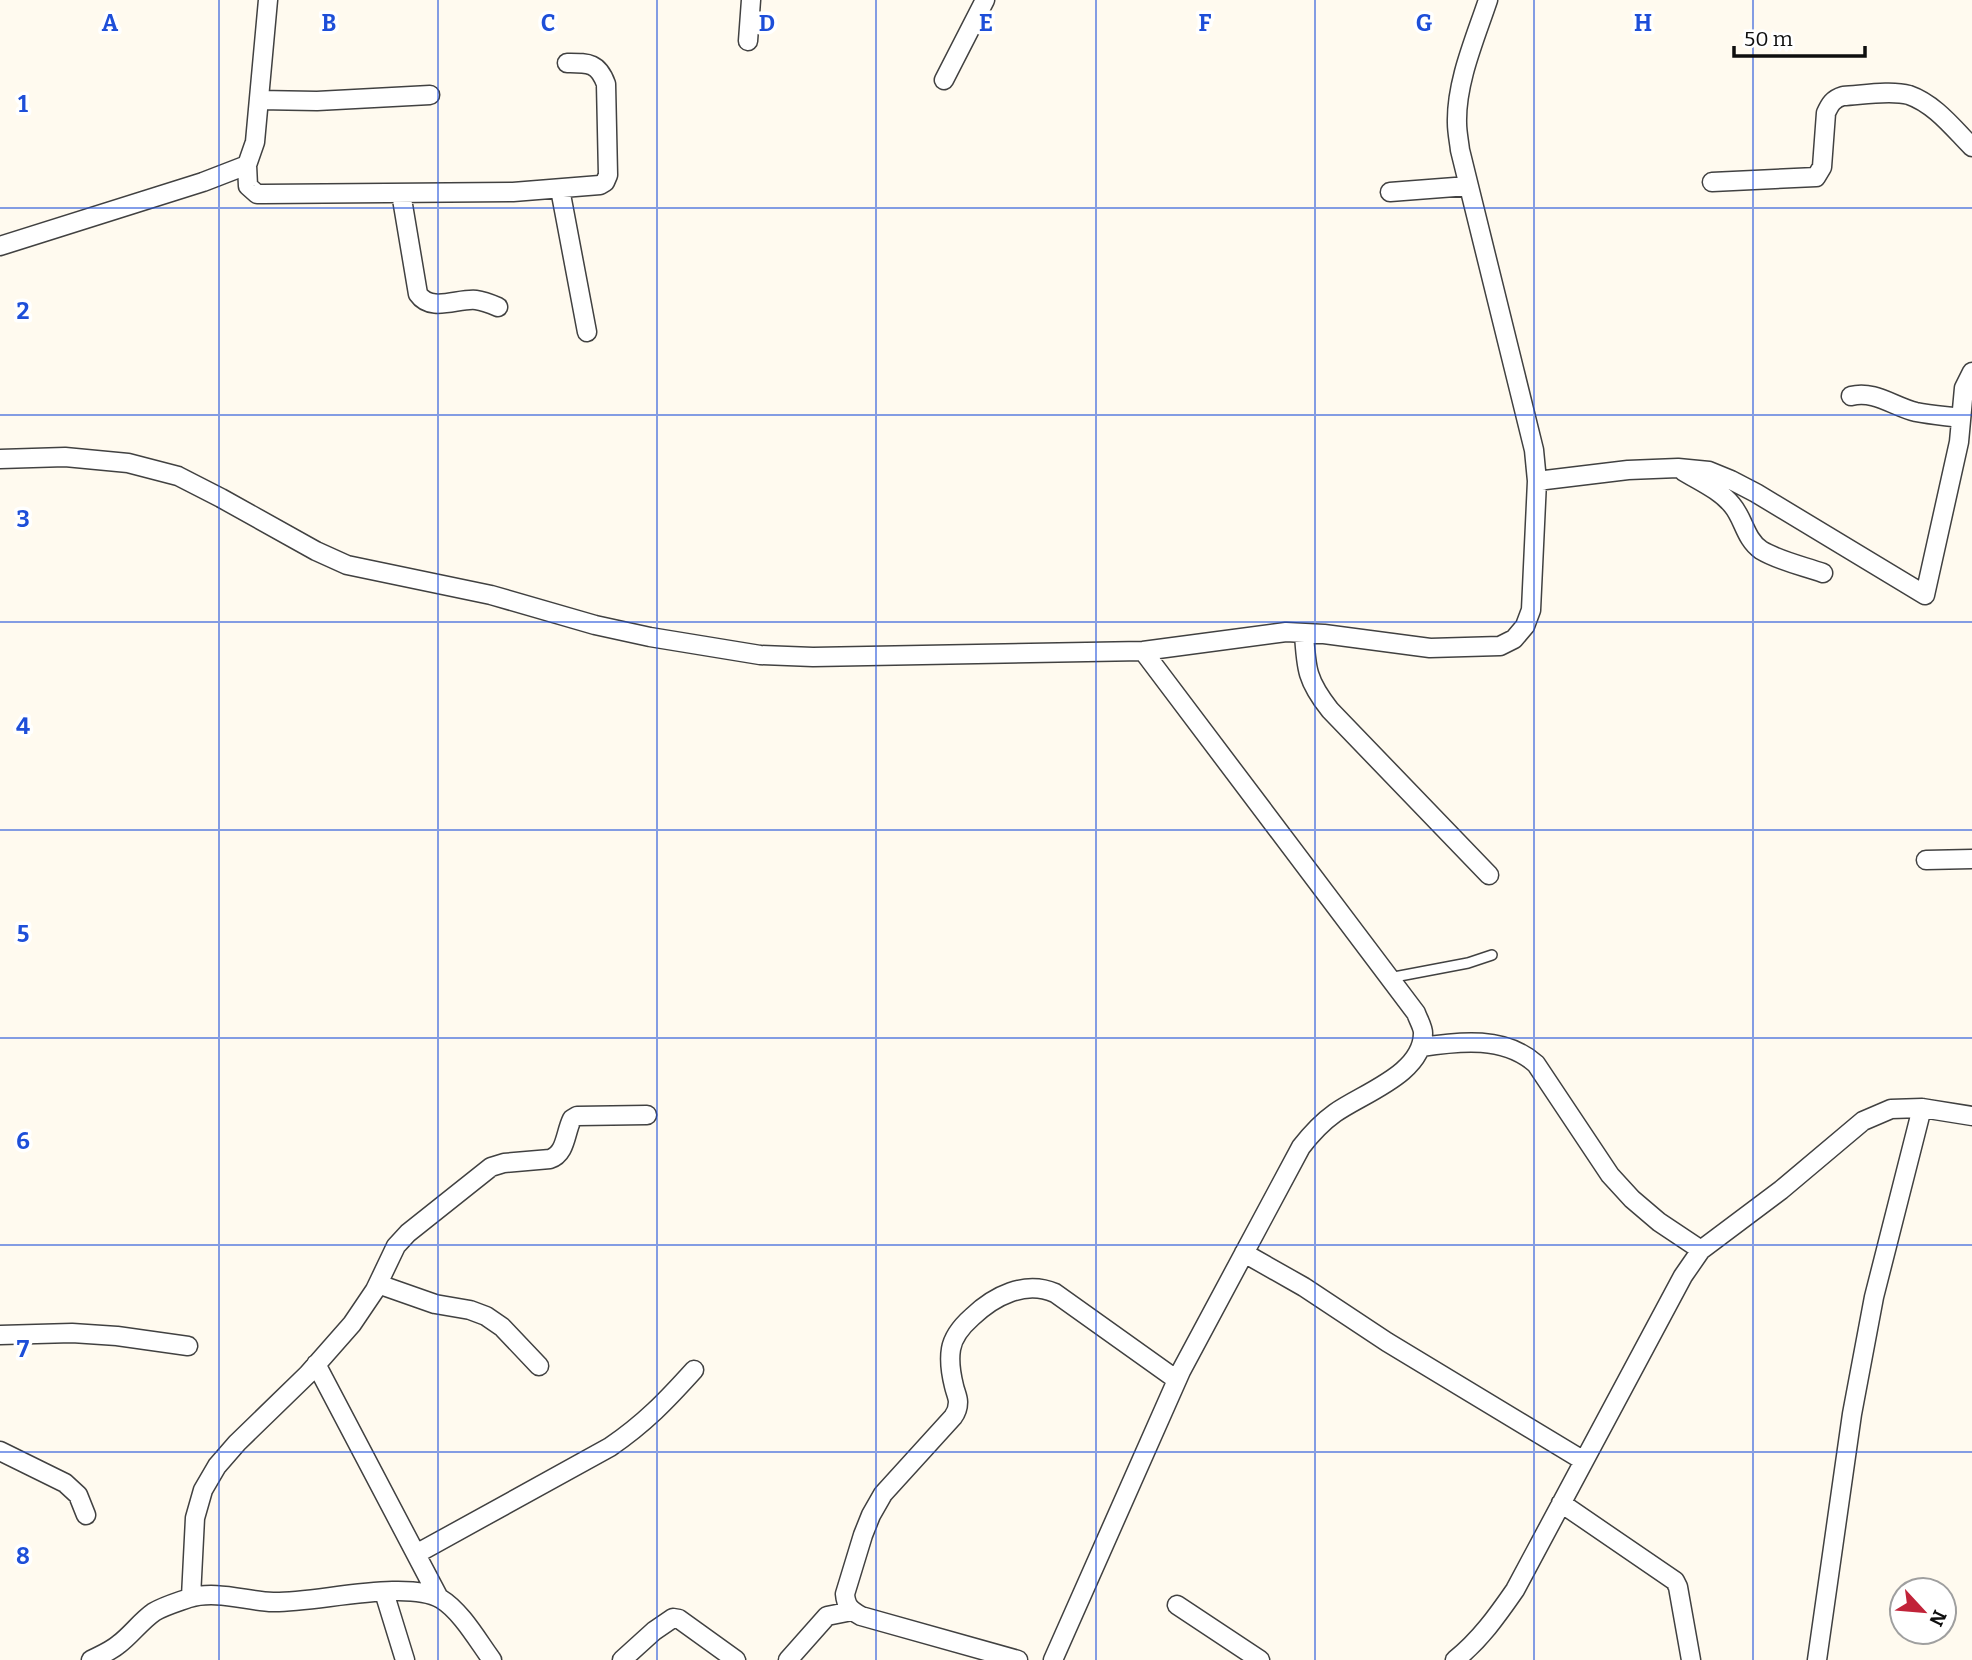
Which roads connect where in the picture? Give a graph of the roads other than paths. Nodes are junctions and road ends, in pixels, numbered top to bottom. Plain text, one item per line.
1 (268, 0) edge
2 (751, 0) edge
3 (985, 0) edge
4 (1488, 0) edge
5 (748, 41) dead end
6 (567, 63) dead end
7 (944, 80) dead end
8 (430, 96) dead end
9 (259, 100) junction
10 (1972, 147) edge
11 (247, 165) junction
12 (1712, 182) dead end
13 (1468, 186) junction
14 (560, 189) junction
15 (1390, 192) dead end
16 (401, 193) junction
17 (0, 246) edge
18 (498, 307) dead end
19 (587, 332) dead end
20 (1972, 372) edge
21 (1852, 396) dead end
22 (1961, 418) junction
23 (0, 459) edge
24 (1680, 469) junction
25 (1537, 481) junction
26 (1822, 573) dead end
27 (1304, 633) junction
28 (1143, 651) junction
29 (1972, 859) edge
30 (1926, 860) dead end
31 (1489, 874) dead end
32 (1492, 955) dead end
33 (1390, 978) junction
34 (1421, 1047) junction
35 (1922, 1108) junction
36 (647, 1115) dead end
37 (1972, 1116) edge
38 (1701, 1250) junction
39 (1244, 1253) junction
40 (378, 1284) junction
41 (0, 1335) edge
42 (188, 1346) dead end
43 (316, 1364) junction
44 (539, 1366) dead end
45 (694, 1370) dead end
46 (1177, 1380) junction
47 (0, 1451) edge
48 (1584, 1461) junction
49 (1561, 1503) junction
50 (86, 1515) dead end
51 (416, 1554) junction
52 (384, 1592) junction
53 (191, 1597) junction
54 (439, 1598) junction
55 (1177, 1605) dead end
56 (852, 1611) junction
57 (91, 1660) edge
58 (405, 1660) edge
59 (492, 1660) edge
60 (622, 1660) edge
61 (736, 1660) edge
62 (788, 1660) edge
63 (1018, 1660) edge
64 (1053, 1660) edge
65 (1259, 1660) edge
66 (1455, 1660) edge
67 (1691, 1660) edge
68 (1817, 1660) edge

1 - 9 street
2 - 5 street
3 - 7 street
4 - 13 street
6 - 14 street
8 - 9 street
9 - 11 street
10 - 12 street
11 - 16 street
11 - 17 street
13 - 15 street
13 - 25 street
14 - 16 street
14 - 19 street
16 - 18 street
20 - 22 street
21 - 22 street
22 - 24 street
23 - 28 street
24 - 25 street
24 - 26 street
25 - 27 street
27 - 28 street
27 - 31 street
28 - 33 street
29 - 30 street
32 - 33 lane
33 - 34 street
34 - 38 street
34 - 39 street
35 - 37 street
35 - 38 street
35 - 68 street
36 - 40 street
38 - 48 street
39 - 46 street
39 - 48 street
40 - 43 street
40 - 44 street
41 - 42 street
43 - 51 street
43 - 53 street
45 - 51 street
46 - 56 street
46 - 64 street
47 - 50 street
48 - 49 street
49 - 66 street
49 - 67 street
51 - 54 street
52 - 53 street
52 - 54 street
52 - 58 street
53 - 57 street
54 - 59 street
55 - 65 street
56 - 62 street
56 - 63 street
60 - 61 street

